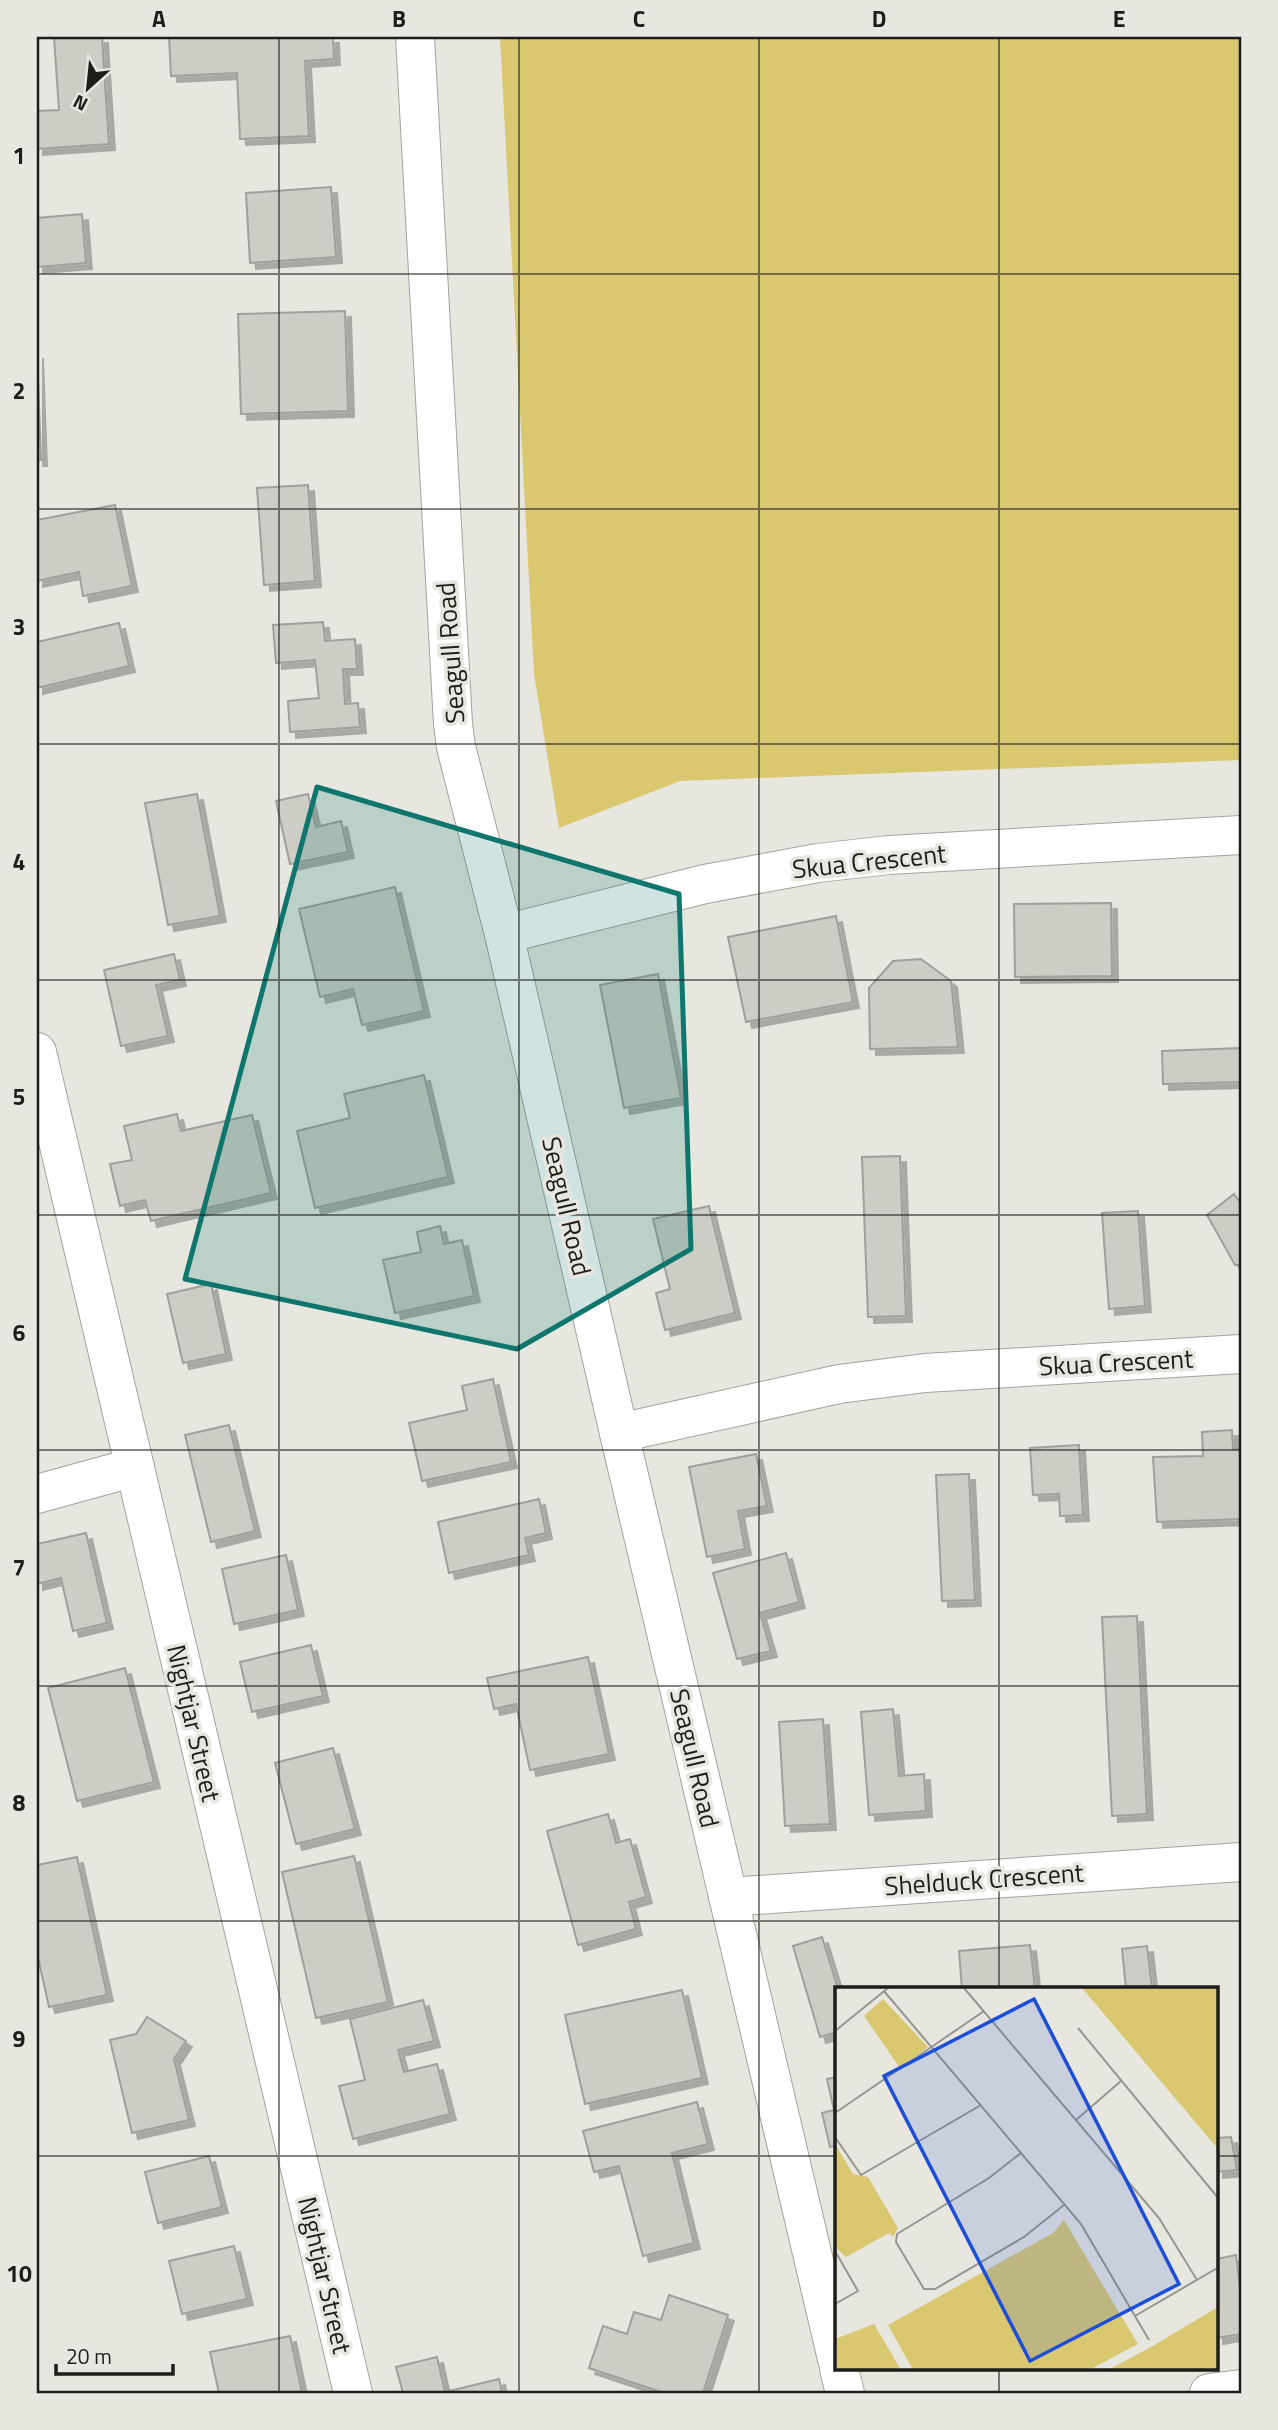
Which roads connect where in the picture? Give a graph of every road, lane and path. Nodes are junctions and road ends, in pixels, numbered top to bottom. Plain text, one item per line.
1 (415, 37) edge
2 (1241, 835) edge
3 (505, 934) junction
4 (37, 1052) edge
5 (1241, 1354) edge
6 (619, 1433) junction
7 (135, 1467) junction
8 (37, 1494) edge
9 (1241, 1862) edge
10 (728, 1897) junction
11 (835, 2351) edge
12 (839, 2370) edge
13 (1241, 2389) edge
14 (353, 2393) edge
15 (845, 2393) edge
16 (1209, 2393) edge

1 - 3 street, Seagull Road
2 - 3 street, Skua Crescent
3 - 6 street, Seagull Road
4 - 7 street, Nightjar Street
5 - 6 street, Skua Crescent
6 - 10 street, Seagull Road
7 - 8 street
7 - 14 street, Nightjar Street
9 - 10 street, Shelduck Crescent
10 - 11 street, Seagull Road
12 - 15 street
13 - 16 street

